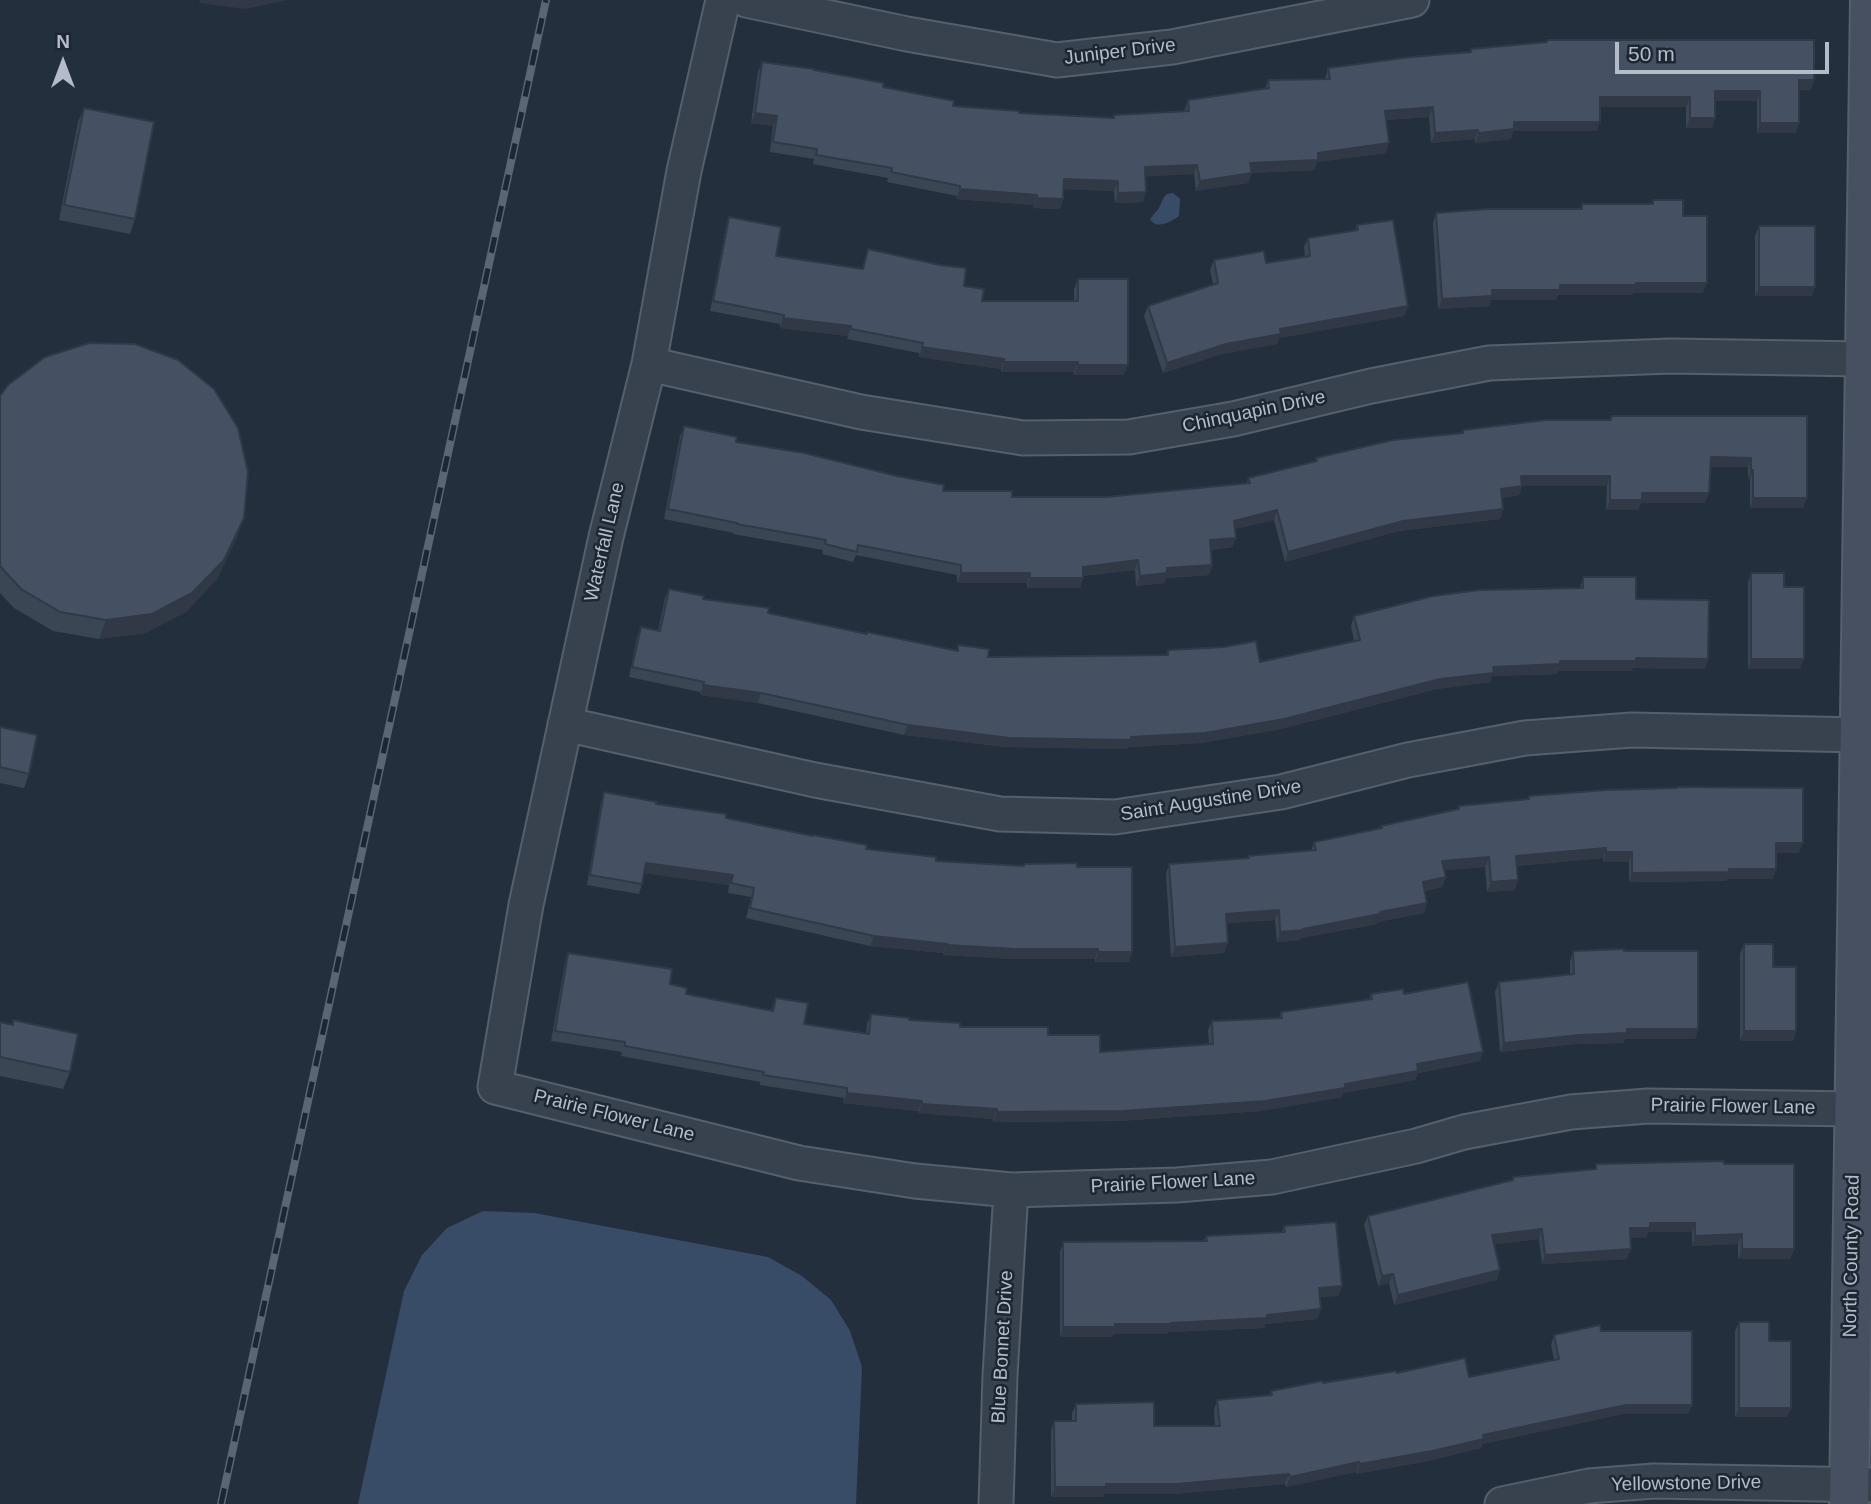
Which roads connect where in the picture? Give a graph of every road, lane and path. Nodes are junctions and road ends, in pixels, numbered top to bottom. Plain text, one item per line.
1 (723, 0) edge
2 (746, 0) edge
3 (1412, 0) edge
4 (1870, 0) edge
5 (1865, 359) junction
6 (649, 364) junction
7 (565, 724) junction
8 (1860, 735) junction
9 (495, 1087) joint
10 (1855, 1109) junction
11 (1011, 1190) junction
12 (1856, 1491) edge
13 (1589, 1495) edge
14 (996, 1504) edge
15 (1502, 1504) edge

1 - 6 street, Waterfall Lane
2 - 3 street, Juniper Drive
4 - 5 street, North County Road
5 - 6 street, Chinquapin Drive
5 - 8 street, North County Road
6 - 7 street, Waterfall Lane
7 - 8 street, Saint Augustine Drive
7 - 9 street, Waterfall Lane
8 - 10 street, North County Road
9 - 11 street, Prairie Flower Lane
10 - 11 street, Prairie Flower Lane
10 - 12 street, North County Road
11 - 14 street, Blue Bonnet Drive
12 - 13 street, Yellowstone Drive
13 - 15 street, Yellowstone Drive

